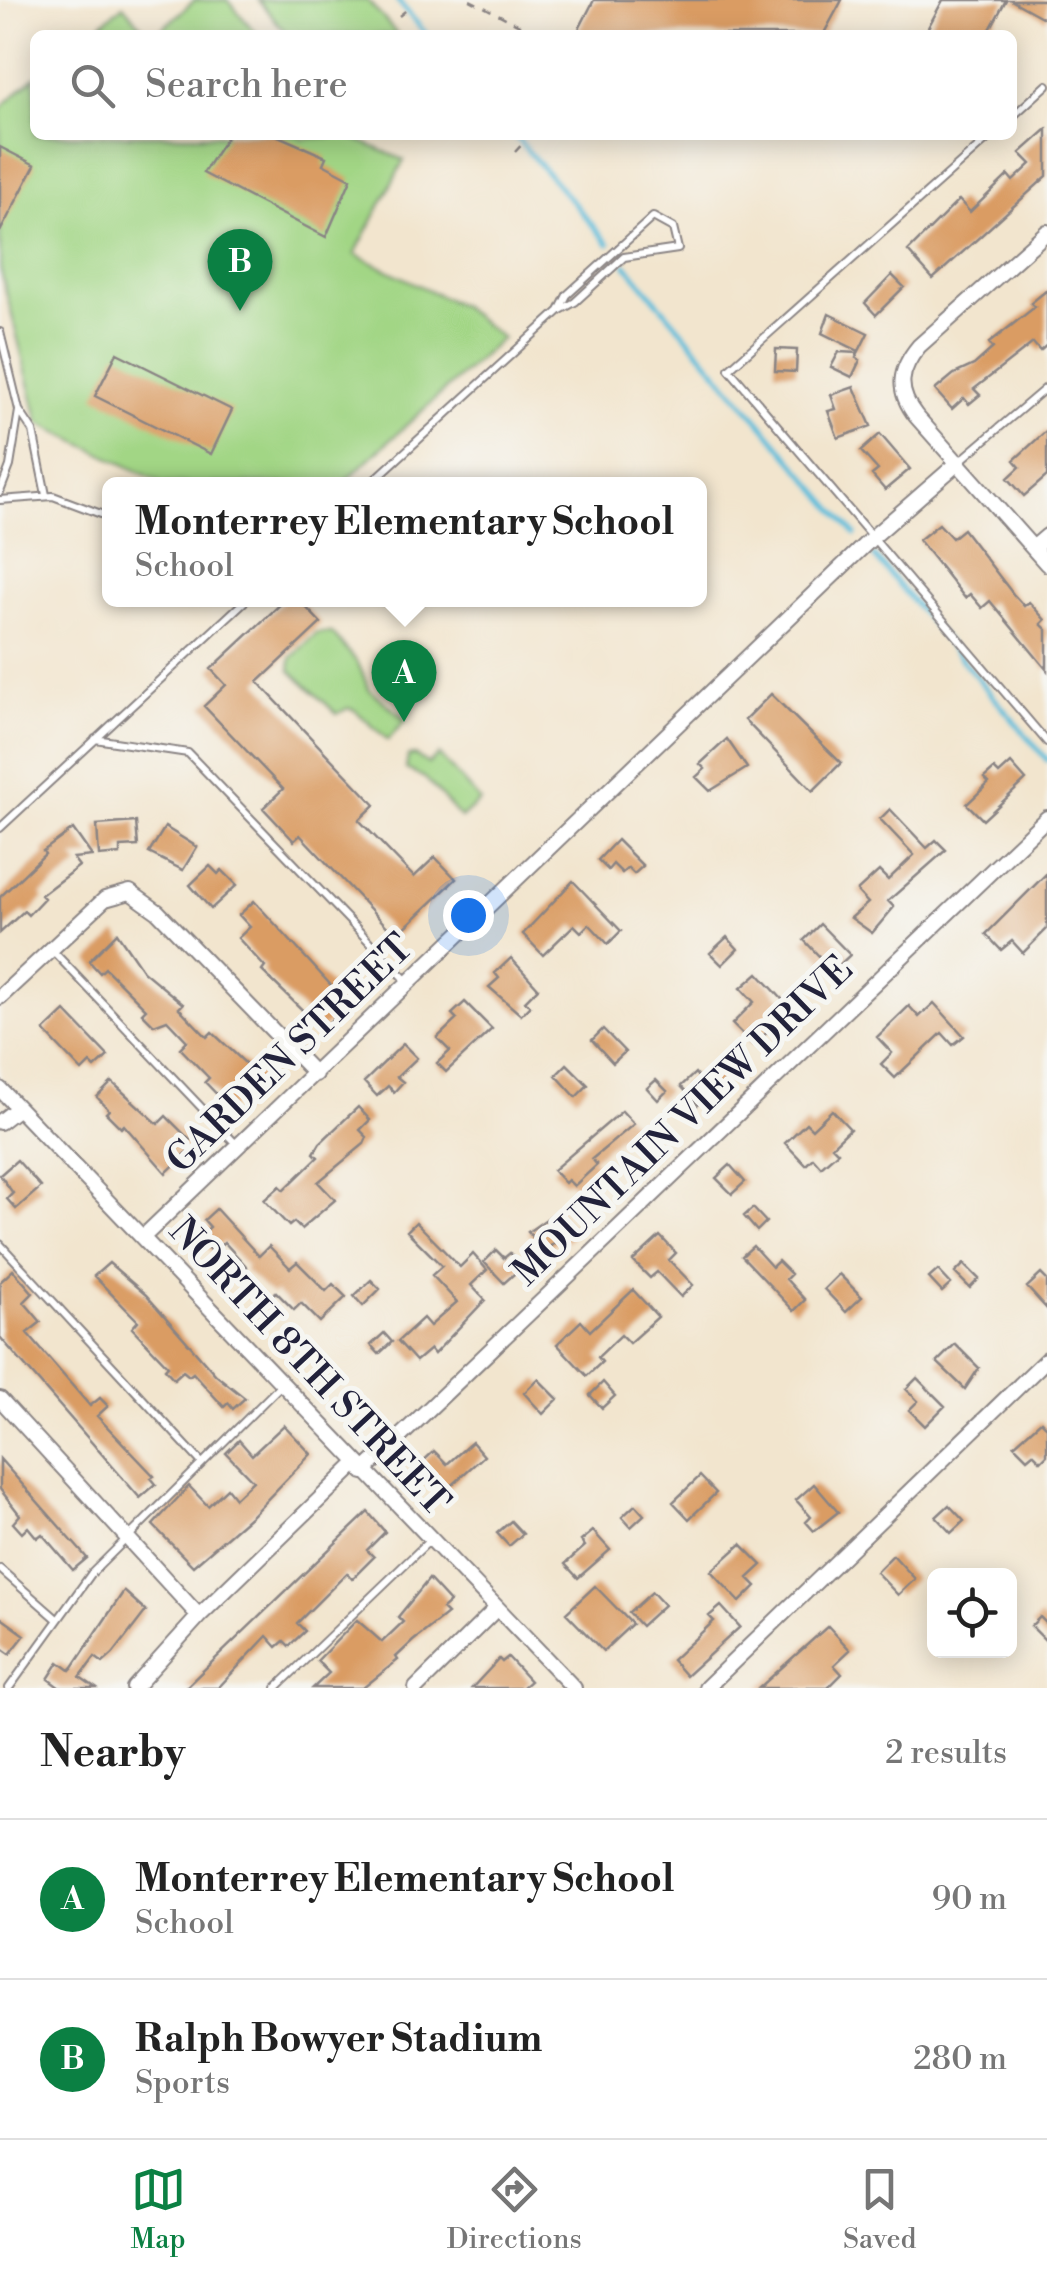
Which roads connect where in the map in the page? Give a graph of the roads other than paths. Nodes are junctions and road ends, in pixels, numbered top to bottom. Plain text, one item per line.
1 (1047, 85) edge
2 (1017, 112) edge
3 (986, 140) edge
4 (1047, 232) edge
5 (558, 310) junction
6 (0, 332) edge
7 (1047, 387) edge
8 (19, 410) junction
9 (958, 462) junction
10 (378, 477) edge
11 (0, 492) edge
12 (46, 495) junction
13 (0, 500) edge
14 (102, 514) edge
15 (874, 536) junction
16 (1047, 536) edge
17 (1034, 548) junction
18 (1047, 564) edge
19 (238, 607) edge
20 (95, 738) junction
21 (1047, 742) edge
22 (1047, 818) edge
23 (0, 828) edge
24 (52, 949) junction
25 (410, 984) junction
26 (0, 997) edge
27 (315, 1074) junction
28 (0, 1089) edge
29 (18, 1108) junction
30 (0, 1122) edge
31 (239, 1148) junction
32 (142, 1237) junction
33 (0, 1244) edge
34 (1047, 1359) edge
35 (280, 1386) junction
36 (0, 1399) edge
37 (201, 1462) junction
38 (359, 1468) junction
39 (124, 1538) junction
40 (430, 1540) junction
41 (0, 1569) edge
42 (497, 1608) junction
43 (199, 1616) junction
44 (58, 1619) junction
45 (569, 1686) edge
46 (9, 1688) edge
47 (134, 1688) edge
48 (276, 1688) edge
49 (416, 1688) edge
50 (706, 1688) edge

1 - 2 lane
3 - 15 lane
4 - 9 street
5 - 5 lane
5 - 10 lane
6 - 8 lane
7 - 9 lane
8 - 11 lane
8 - 12 lane
9 - 15 street, GARDEN STREET
9 - 17 street
12 - 13 lane
12 - 14 lane
15 - 21 lane
15 - 25 street, GARDEN STREET
16 - 17 street
17 - 18 street
19 - 20 lane
20 - 23 lane
20 - 25 lane
22 - 38 street, MOUNTAIN VIEW DRIVE
24 - 26 street
24 - 27 street
24 - 31 lane
25 - 27 street, GARDEN STREET
27 - 31 street, GARDEN STREET
28 - 29 street, NORTH 8TH STREET
29 - 30 street
29 - 32 street, NORTH 8TH STREET
31 - 32 street, GARDEN STREET
32 - 35 street, NORTH 8TH STREET
33 - 37 lane
34 - 50 street
35 - 37 lane
35 - 38 street, NORTH 8TH STREET
36 - 39 street
37 - 39 lane
38 - 40 street, NORTH 8TH STREET
38 - 43 street, MOUNTAIN VIEW DRIVE
39 - 43 street
39 - 44 lane
40 - 42 street, NORTH 8TH STREET
40 - 48 lane
41 - 44 lane
42 - 45 street, NORTH 8TH STREET
42 - 49 street
43 - 47 street, MOUNTAIN VIEW DRIVE
44 - 46 lane

